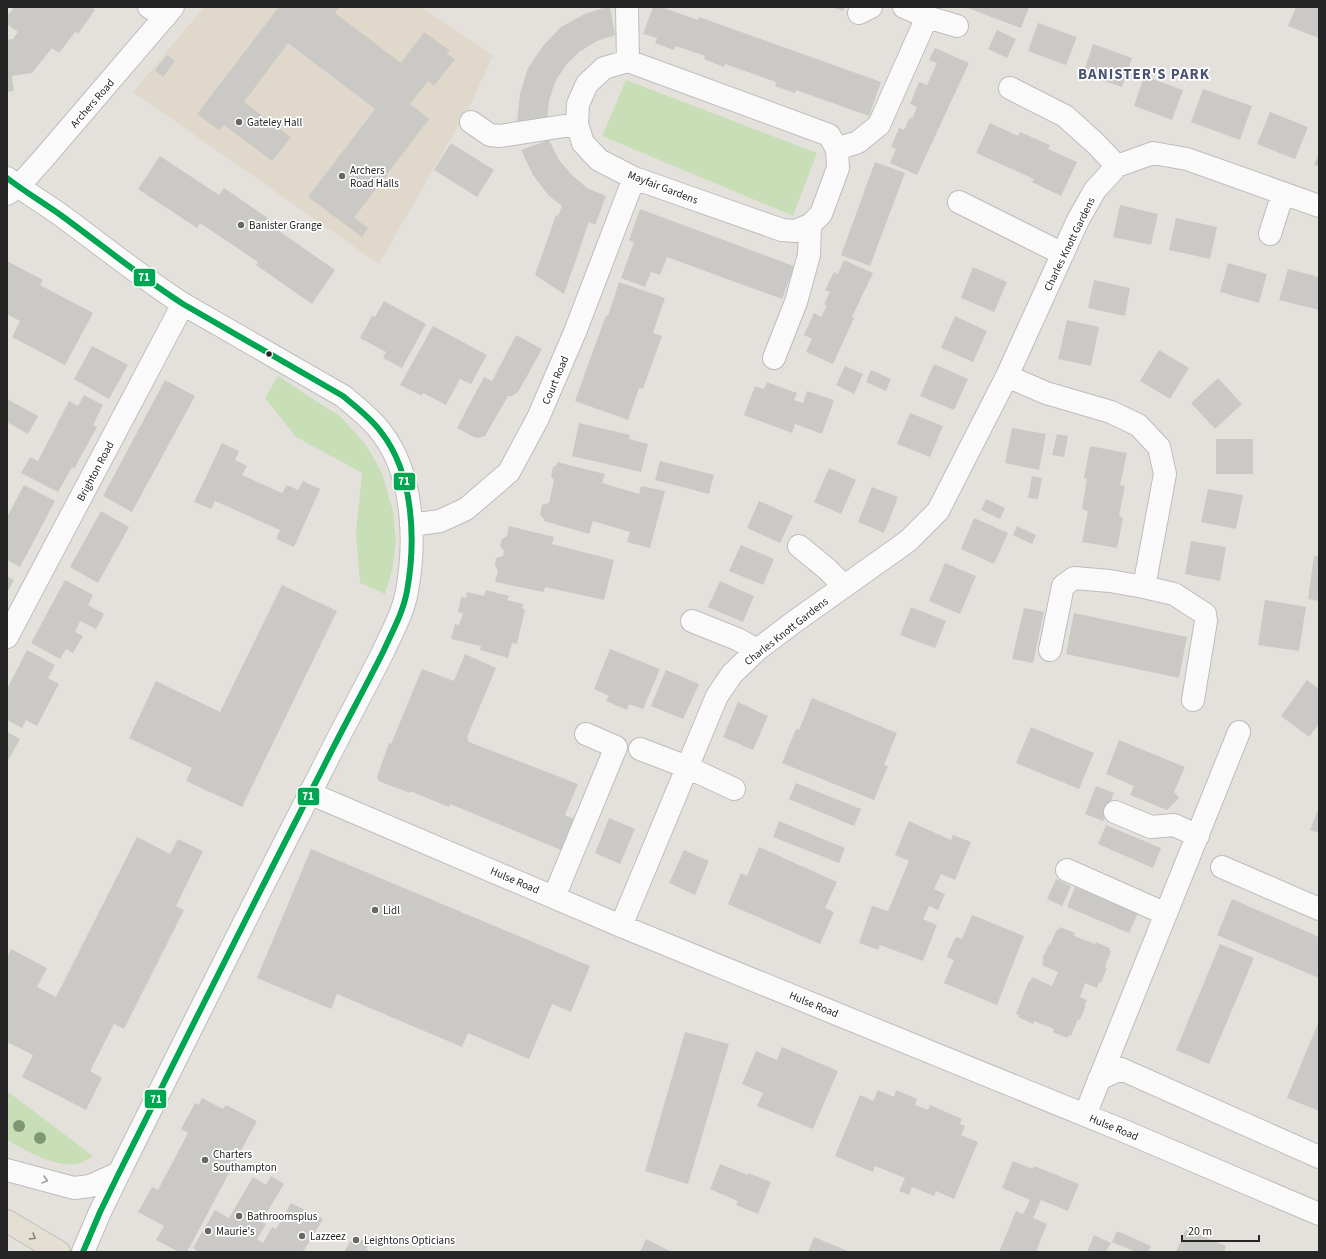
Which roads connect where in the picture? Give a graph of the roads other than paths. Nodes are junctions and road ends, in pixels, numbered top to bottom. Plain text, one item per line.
1 (627, 7) edge
2 (904, 7) edge
3 (162, 10) edge
4 (926, 17) junction
5 (957, 26) dead end
6 (628, 61) junction
7 (1010, 88) dead end
8 (471, 122) dead end
9 (577, 124) junction
10 (837, 149) junction
11 (1117, 166) junction
12 (634, 178) junction
13 (11, 187) edge
14 (1283, 193) junction
15 (959, 202) dead end
16 (1319, 206) edge
17 (810, 226) junction
18 (1270, 234) dead end
19 (1063, 254) junction
20 (183, 304) junction
21 (774, 358) dead end
22 (1007, 376) junction
23 (411, 526) junction
24 (799, 546) dead end
25 (844, 586) junction
26 (1144, 587) junction
27 (692, 620) dead end
28 (7, 637) edge
29 (757, 650) junction
30 (1050, 650) dead end
31 (1193, 700) dead end
32 (1239, 732) dead end
33 (586, 734) dead end
34 (640, 749) dead end
35 (687, 768) junction
36 (734, 789) dead end
37 (309, 793) junction
38 (1115, 812) dead end
39 (1198, 836) junction
40 (1222, 867) dead end
41 (1067, 870) dead end
42 (554, 897) junction
43 (1319, 909) edge
44 (1166, 914) junction
45 (621, 926) junction
46 (1099, 1079) junction
47 (1085, 1115) junction
48 (1319, 1157) edge
49 (7, 1170) edge
50 (119, 1173) junction
51 (1318, 1210) edge
52 (7, 1221) edge
53 (59, 1252) edge
54 (83, 1252) edge

1 - 6 street
2 - 4 street
3 - 13 street, Archers Road
4 - 5 street
4 - 10 street
6 - 9 street, Mayfair Gardens
6 - 10 street
7 - 11 street
8 - 9 street
9 - 12 street, Mayfair Gardens
10 - 17 street
11 - 14 street, Charles Knott Gardens
11 - 19 street, Charles Knott Gardens
12 - 17 street, Mayfair Gardens
12 - 23 street, Court Road
13 - 20 street
14 - 16 street, Charles Knott Gardens
14 - 18 street
15 - 19 street
17 - 21 street
19 - 22 street, Charles Knott Gardens
20 - 23 street
20 - 28 street, Brighton Road
22 - 25 street, Charles Knott Gardens
22 - 26 street
23 - 37 street
24 - 25 street
25 - 29 street, Charles Knott Gardens
26 - 30 street
26 - 31 street
27 - 29 street
29 - 35 street, Charles Knott Gardens
32 - 39 street
33 - 42 street
34 - 35 street
35 - 36 street
35 - 45 street, Charles Knott Gardens
37 - 42 street, Hulse Road
37 - 50 street
38 - 39 street
39 - 44 street
40 - 43 street
41 - 44 street
42 - 45 street, Hulse Road
44 - 46 street
45 - 47 street, Hulse Road
46 - 47 street
46 - 48 street
47 - 51 street, Hulse Road
49 -> 50 street
50 - 54 street
52 -> 53 main road

